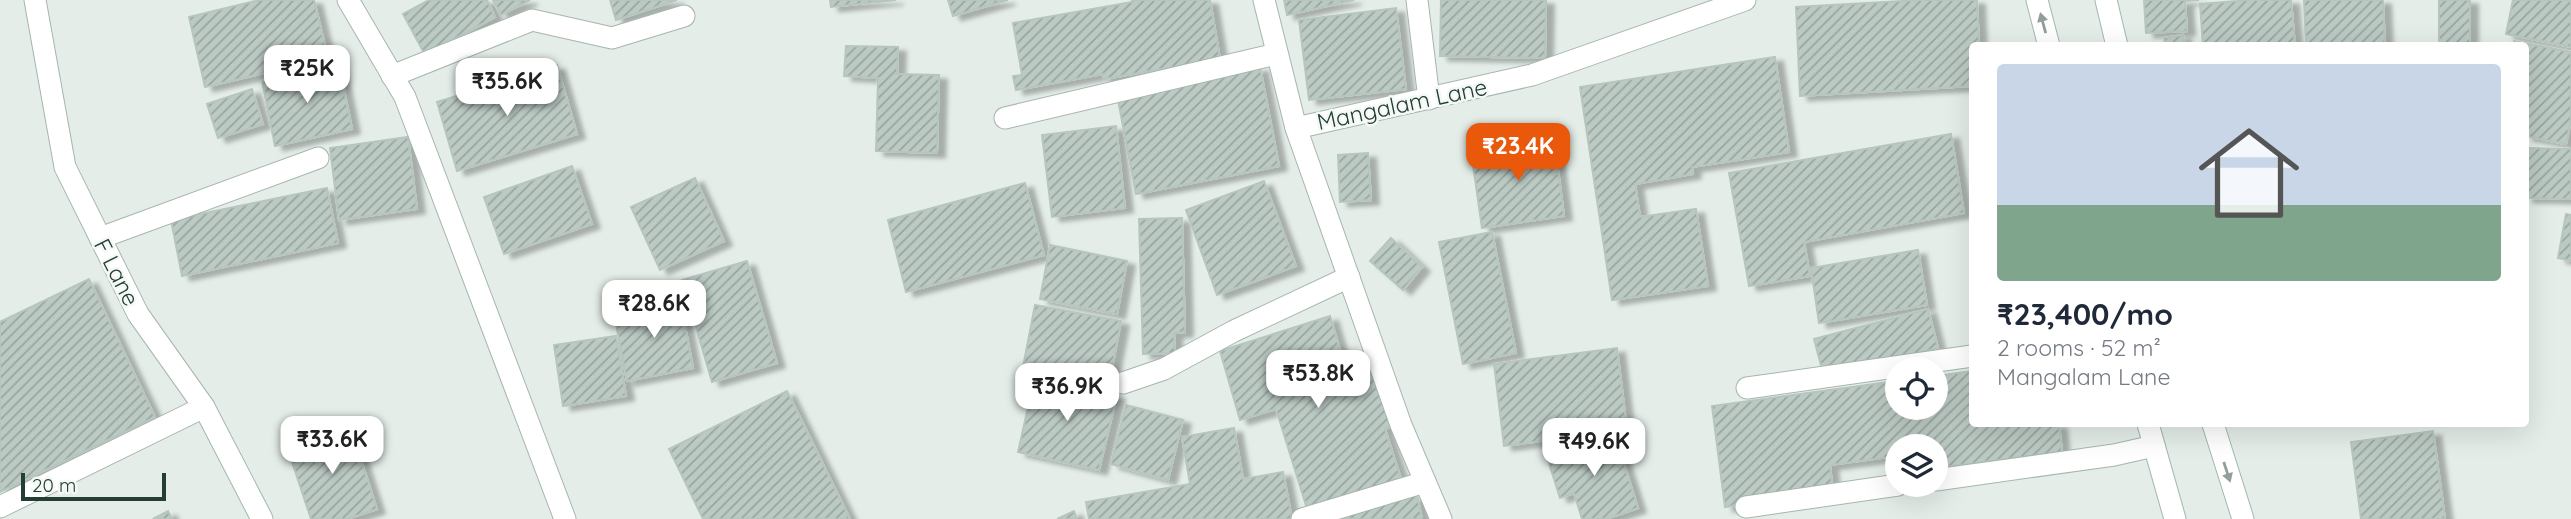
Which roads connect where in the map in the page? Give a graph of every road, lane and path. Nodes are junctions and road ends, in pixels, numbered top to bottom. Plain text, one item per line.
1 (35, 0) edge
2 (348, 0) edge
3 (1264, 0) edge
4 (1417, 0) edge
5 (1745, 0) edge
6 (2037, 0) edge
7 (2106, 0) edge
8 (684, 16) dead end
9 (2048, 42) edge
10 (2116, 42) edge
11 (1276, 54) junction
12 (392, 76) junction
13 (1429, 99) junction
14 (1005, 118) dead end
15 (1296, 128) junction
16 (318, 158) dead end
17 (100, 238) junction
18 (1349, 277) junction
19 (1969, 356) edge
20 (1123, 383) dead end
21 (1747, 388) dead end
22 (204, 407) junction
23 (2149, 427) edge
24 (2214, 427) edge
25 (2154, 446) junction
26 (1948, 478) edge
27 (1425, 482) junction
28 (1885, 487) edge
29 (0, 507) edge
30 (1746, 507) dead end
31 (262, 519) edge
32 (565, 519) edge
33 (1302, 519) edge
34 (1441, 519) edge
35 (2175, 519) edge
36 (2243, 519) edge

1 - 17 street, F Lane
2 - 12 street
3 - 11 street
4 - 13 street
5 - 13 street, Mangalam Lane
9 -> 6 street
7 - 10 street
8 - 12 street
11 - 14 street
11 - 15 street
12 - 32 street
13 - 15 street, Mangalam Lane
15 - 18 street, Mangalam Lane
16 - 17 street
17 - 22 street, F Lane
18 - 20 street
18 - 27 street, Mangalam Lane
19 - 21 street
22 - 29 street
22 - 31 street, F Lane
23 - 25 street
24 -> 36 street
25 - 26 street
25 - 35 street
27 - 33 street
27 - 34 street, Mangalam Lane
28 - 30 street

